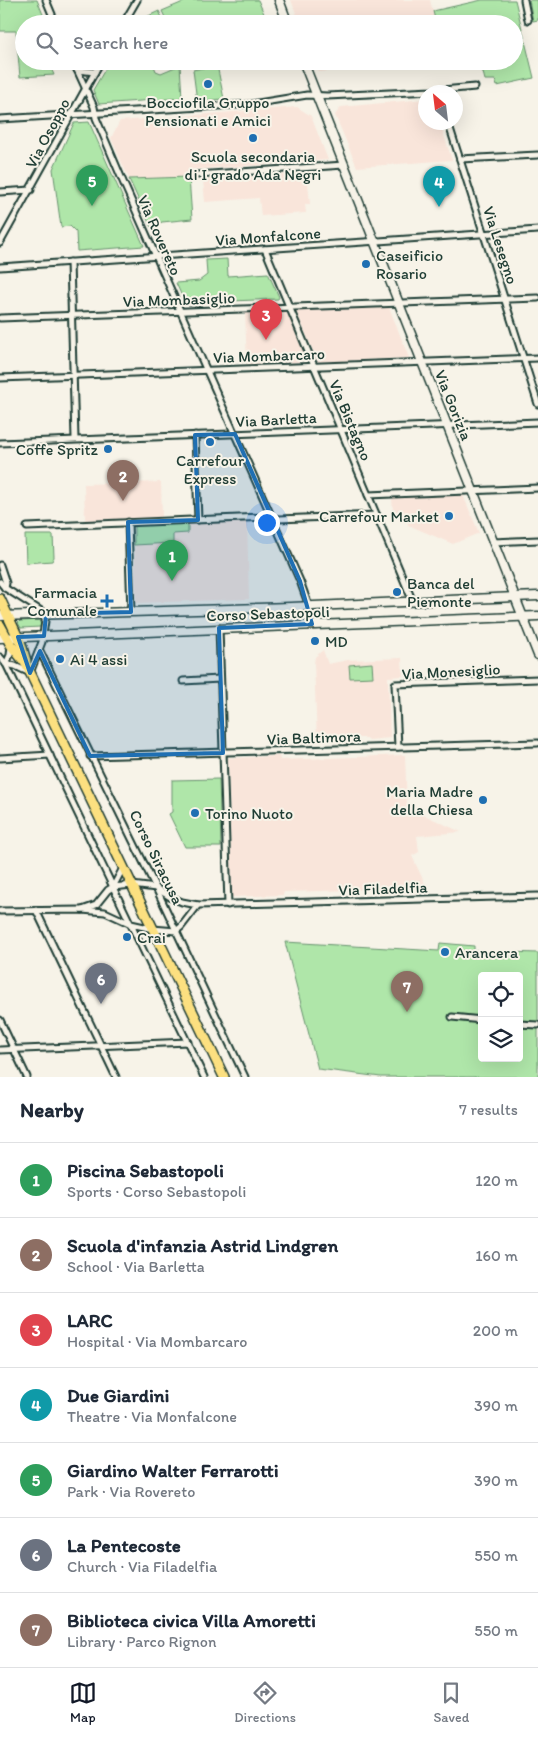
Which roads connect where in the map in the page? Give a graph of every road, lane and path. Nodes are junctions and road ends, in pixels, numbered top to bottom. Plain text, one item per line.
1 (46, 0) edge
2 (137, 0) edge
3 (279, 0) edge
4 (524, 0) edge
5 (52, 15) edge
6 (128, 15) edge
7 (285, 15) edge
8 (528, 20) dead end
9 (77, 70) joint
10 (306, 70) edge
11 (95, 72) joint
12 (475, 87) dead end
13 (85, 88) junction
14 (463, 88) edge
15 (418, 92) edge
16 (316, 96) junction
17 (94, 112) junction
18 (70, 114) junction
19 (0, 119) edge
20 (451, 130) edge
21 (538, 155) edge
22 (460, 160) junction
23 (344, 166) junction
24 (196, 175) dead end
25 (30, 190) junction
26 (0, 192) edge
27 (538, 230) edge
28 (484, 233) junction
29 (374, 241) junction
30 (0, 243) edge
31 (265, 249) junction
32 (157, 256) junction
33 (70, 262) junction
34 (0, 267) edge
35 (538, 298) edge
36 (505, 299) junction
37 (399, 304) junction
38 (290, 307) junction
39 (180, 311) junction
40 (72, 315) junction
41 (0, 318) edge
42 (538, 358) edge
43 (524, 359) junction
44 (422, 362) junction
45 (315, 366) junction
46 (206, 370) junction
47 (74, 375) junction
48 (0, 378) edge
49 (538, 404) edge
50 (538, 422) edge
51 (447, 426) junction
52 (341, 429) junction
53 (235, 434) junction
54 (195, 435) junction
55 (75, 439) junction
56 (0, 443) edge
57 (538, 488) edge
58 (473, 491) junction
59 (368, 495) junction
60 (377, 515) junction
61 (272, 518) junction
62 (198, 520) junction
63 (128, 522) junction
64 (27, 527) dead end
65 (538, 540) edge
66 (493, 542) junction
67 (0, 565) edge
68 (0, 582) edge
69 (4, 588) junction
70 (538, 596) edge
71 (515, 597) junction
72 (0, 599) edge
73 (413, 602) junction
74 (309, 606) junction
75 (131, 612) junction
76 (46, 614) junction
77 (4, 616) edge
78 (538, 616) edge
79 (523, 617) junction
80 (312, 624) junction
81 (0, 625) edge
82 (219, 628) junction
83 (44, 636) junction
84 (18, 637) junction
85 (6, 640) edge
86 (40, 651) junction
87 (538, 656) edge
88 (0, 657) edge
89 (6, 664) junction
90 (28, 668) junction
91 (220, 679) junction
92 (538, 679) edge
93 (183, 681) dead end
94 (538, 743) edge
95 (398, 747) junction
96 (223, 753) junction
97 (50, 756) junction
98 (90, 756) junction
99 (0, 758) edge
100 (123, 868) junction
101 (132, 885) junction
102 (113, 887) junction
103 (156, 888) junction
104 (538, 896) edge
105 (198, 905) junction
106 (228, 905) junction
107 (36, 910) junction
108 (82, 910) junction
109 (0, 911) edge
110 (131, 924) junction
111 (153, 929) junction
112 (176, 931) junction
113 (452, 1018) dead end
114 (0, 1020) edge
115 (478, 1020) edge
116 (523, 1024) edge
117 (538, 1025) edge
118 (188, 1042) junction
119 (102, 1047) junction
120 (0, 1050) edge
121 (14, 1050) junction
122 (27, 1077) edge
123 (116, 1077) edge
124 (204, 1077) edge
125 (224, 1077) edge
126 (245, 1077) edge

1 - 5 street
2 - 6 street
3 - 7 main road
4 - 8 street
9 - 11 street
9 - 13 street, Via Rovereto
10 - 16 main road, Via Gorizia
11 - 13 street, Via Osoppo
12 - 14 street
13 - 17 street, Via Rovereto
13 - 18 street, Via Osoppo
15 - 16 street
16 - 17 street
16 - 23 main road, Via Gorizia
17 - 18 street
17 - 32 street, Via Rovereto
18 - 19 street
18 - 25 street, Via Osoppo
20 - 22 street, Via Lesegno
21 - 22 street
22 - 28 street, Via Lesegno
23 - 24 street
23 - 29 main road, Via Gorizia
25 - 26 street
25 - 30 street, Via Osoppo
27 - 28 street, Via Monfalcone
28 - 29 street, Via Monfalcone
28 - 36 street, Via Lesegno
29 - 31 street, Via Monfalcone
29 - 37 main road, Via Gorizia
31 - 32 street, Via Monfalcone
31 - 38 street, Via Bistagno
32 - 33 street, Via Monfalcone
32 - 39 street, Via Rovereto
33 - 34 street, Via Monfalcone
33 - 40 street
35 - 36 street, Via Mombasiglio
36 - 37 street, Via Mombasiglio
36 - 43 street, Via Lesegno
37 - 38 street, Via Mombasiglio
37 - 44 main road, Via Gorizia
38 - 39 street, Via Mombasiglio
38 - 45 street, Via Bistagno
39 - 40 street, Via Mombasiglio
39 - 46 street, Via Rovereto
40 - 41 street, Via Mombasiglio
40 - 47 street
42 - 43 street, Via Mombarcaro
43 - 44 street, Via Mombarcaro
43 - 49 street, Via Lesegno
44 - 45 street, Via Mombarcaro
44 - 51 main road, Via Gorizia
45 - 46 street, Via Mombarcaro
45 - 52 street, Via Bistagno
46 - 47 street, Via Mombarcaro
46 - 53 street, Via Rovereto
47 - 48 street, Via Mombarcaro
47 - 55 street
50 - 51 street, Via Barletta
51 - 52 street, Via Barletta
51 - 58 main road, Via Gorizia
52 - 53 street, Via Barletta
52 - 59 street, Via Bistagno
53 - 54 street, Via Barletta
53 - 61 street, Via Rovereto
54 - 55 street, Via Barletta
54 - 62 street
55 - 56 street, Via Barletta
57 - 58 street
58 - 59 street
58 - 66 main road, Via Gorizia
59 - 60 street, Via Bistagno
60 - 61 street
60 - 73 street, Via Bistagno
61 - 62 street
61 - 74 street, Via Rovereto
62 - 63 street
63 - 64 street
63 - 75 street
65 - 66 street
66 - 71 main road, Via Gorizia
67 - 69 street
68 - 69 street
69 - 76 street
70 - 71 main road, Corso Sebastopoli
71 - 73 main road, Corso Sebastopoli
71 - 79 main road, Via Gorizia
72 - 77 main road
73 - 74 main road, Corso Sebastopoli
74 - 75 main road, Corso Sebastopoli
74 - 80 street, Via Rovereto
75 - 76 main road, Corso Sebastopoli
76 - 77 main road, Corso Sebastopoli
76 - 83 street
77 - 84 main road
78 - 79 main road, Corso Sebastopoli
79 - 80 main road, Corso Sebastopoli
79 - 87 main road, Via Gorizia
80 - 82 main road, Corso Sebastopoli
81 - 85 main road
82 - 83 main road, Corso Sebastopoli
82 - 91 street
83 - 84 main road, Corso Sebastopoli
83 - 86 street
84 - 85 main road, Corso Sebastopoli
84 - 90 main road
85 - 89 street
85 - 90 main road
86 - 90 street
86 - 98 street, Corso Siracusa
88 - 89 street
89 - 90 street
89 - 97 street
90 - 100 main road
91 - 93 street
91 - 96 street
92 - 95 street, Via Monesiglio
94 - 95 street, Via Baltimora
95 - 96 street, Via Baltimora
96 - 98 street, Via Baltimora
96 - 106 street
97 - 99 street
97 - 102 street
98 - 103 street, Corso Siracusa
100 - 101 main road
100 - 102 street
101 - 102 street, Via Filadelfia
101 - 103 street, Via Filadelfia
101 - 111 main road
102 - 108 street
102 - 110 street
103 - 105 street, Via Filadelfia
103 - 112 street, Corso Siracusa
104 - 106 street, Via Filadelfia
105 - 106 street, Via Filadelfia
105 - 112 street
107 - 108 street
107 - 109 street
107 - 119 street
108 - 110 street
110 - 111 street
110 - 118 street
111 - 112 street
111 - 125 main road
112 - 126 street, Corso Siracusa
113 - 115 street
114 - 121 street
116 - 117 street
118 - 119 street
118 - 124 street
119 - 121 street
119 - 123 street
120 - 121 street
121 - 122 street

